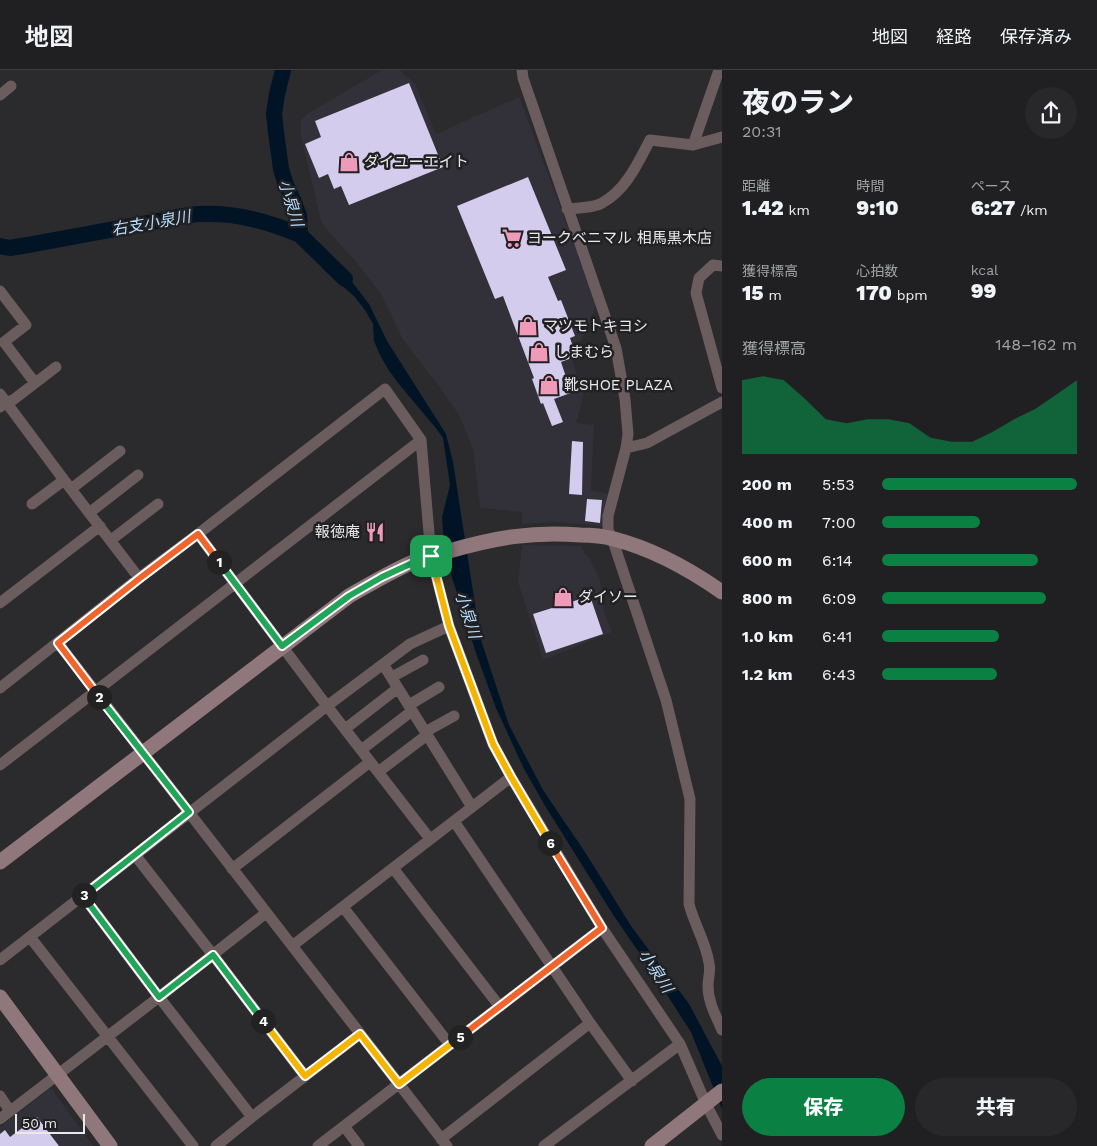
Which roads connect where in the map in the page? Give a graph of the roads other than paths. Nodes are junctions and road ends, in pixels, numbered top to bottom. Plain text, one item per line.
1 (522, 70) edge
2 (719, 70) edge
3 (11, 86) dead end
4 (0, 95) edge
5 (722, 137) edge
6 (693, 145) junction
7 (568, 209) junction
8 (722, 266) edge
9 (0, 291) edge
10 (56, 367) dead end
11 (35, 383) junction
12 (722, 388) edge
13 (2, 401) edge
14 (722, 402) edge
15 (421, 440) junction
16 (626, 448) junction
17 (120, 451) dead end
18 (138, 475) dead end
19 (67, 484) junction
20 (32, 504) dead end
21 (158, 504) dead end
22 (90, 513) junction
23 (100, 526) junction
24 (198, 534) junction
25 (612, 538) junction
26 (110, 540) junction
27 (436, 555) junction
28 (140, 578) junction
29 (235, 583) junction
30 (722, 592) edge
31 (0, 603) edge
32 (449, 626) junction
33 (58, 643) junction
34 (282, 646) junction
35 (423, 660) dead end
36 (383, 664) junction
37 (392, 677) junction
38 (439, 687) dead end
39 (0, 688) edge
40 (398, 688) junction
41 (95, 692) junction
42 (327, 706) junction
43 (411, 708) junction
44 (454, 716) dead end
45 (345, 729) junction
46 (426, 733) junction
47 (362, 750) junction
48 (143, 753) junction
49 (370, 762) junction
50 (0, 765) edge
51 (378, 772) junction
52 (511, 777) junction
53 (472, 807) junction
54 (189, 812) junction
55 (454, 821) junction
56 (430, 839) junction
57 (135, 855) junction
58 (0, 862) edge
59 (393, 868) junction
60 (232, 869) junction
61 (83, 896) junction
62 (343, 907) junction
63 (266, 913) junction
64 (602, 928) junction
65 (30, 936) junction
66 (292, 946) junction
67 (213, 955) junction
68 (0, 960) edge
69 (552, 966) junction
70 (159, 997) junction
71 (0, 998) edge
72 (500, 1007) junction
73 (590, 1023) junction
74 (722, 1030) edge
75 (360, 1034) junction
76 (108, 1036) junction
77 (680, 1044) junction
78 (450, 1045) junction
79 (57, 1075) junction
80 (305, 1076) junction
81 (632, 1081) junction
82 (399, 1084) junction
83 (722, 1091) edge
84 (0, 1096) edge
85 (706, 1104) junction
86 (10, 1111) junction
87 (252, 1117) junction
88 (0, 1119) edge
89 (344, 1126) junction
90 (722, 1136) edge
91 (444, 1142) edge
92 (110, 1146) edge
93 (193, 1146) edge
94 (216, 1146) edge
95 (318, 1146) edge
96 (359, 1146) edge
97 (544, 1146) edge
98 (652, 1146) edge

1 - 7 street
2 - 6 street
3 - 4 street
5 - 6 street
6 - 7 street
7 - 16 street
8 - 12 street
9 - 11 street
10 - 11 street
11 - 13 street
13 - 19 street
14 - 16 street
15 - 24 street
15 - 27 street
15 - 29 street
16 - 25 street
17 - 19 street
18 - 22 street
19 - 20 street
19 - 22 street
21 - 26 street
22 - 23 street
23 - 26 street
23 - 31 street
24 - 28 street
24 - 29 street
25 - 27 street
25 - 30 street
25 - 74 street
26 - 28 street
27 - 32 street
27 - 34 street
28 - 33 street
29 - 34 street
29 - 41 street
32 - 36 street
32 - 52 street
33 - 39 street
33 - 41 street
34 - 42 street
34 - 48 street
35 - 37 street
36 - 37 street
36 - 42 street
37 - 40 street
38 - 43 street
40 - 43 street
40 - 45 street
41 - 48 street
41 - 50 street
42 - 45 street
42 - 54 street
43 - 46 street
43 - 47 street
44 - 46 street
45 - 47 street
46 - 51 street
46 - 53 street
47 - 49 street
48 - 54 street
48 - 58 street
49 - 51 street
49 - 60 street
51 - 56 street
52 - 53 street
52 - 64 street
53 - 55 street
54 - 57 street
54 - 60 street
55 - 56 street
55 - 69 street
56 - 59 street
57 - 61 street
57 - 67 street
59 - 62 street
59 - 72 street
60 - 63 street
61 - 65 street
61 - 70 street
62 - 66 street
62 - 78 street
63 - 66 street
63 - 67 street
64 - 69 street
64 - 77 street
65 - 68 street
65 - 76 street
66 - 75 street
67 - 70 street
67 - 80 street
69 - 72 street
69 - 73 street
70 - 76 street
70 - 87 street
71 - 79 street
72 - 78 street
73 - 81 street
73 - 91 street
75 - 80 street
75 - 82 street
76 - 79 street
76 - 93 street
77 - 81 street
77 - 85 street
78 - 82 street
79 - 86 street
79 - 92 street
80 - 87 street
81 - 97 street
82 - 89 street
82 - 91 street
83 - 85 street
84 - 86 street
85 - 90 street
85 - 98 street
86 - 88 street
87 - 94 street
89 - 95 street
89 - 96 street

